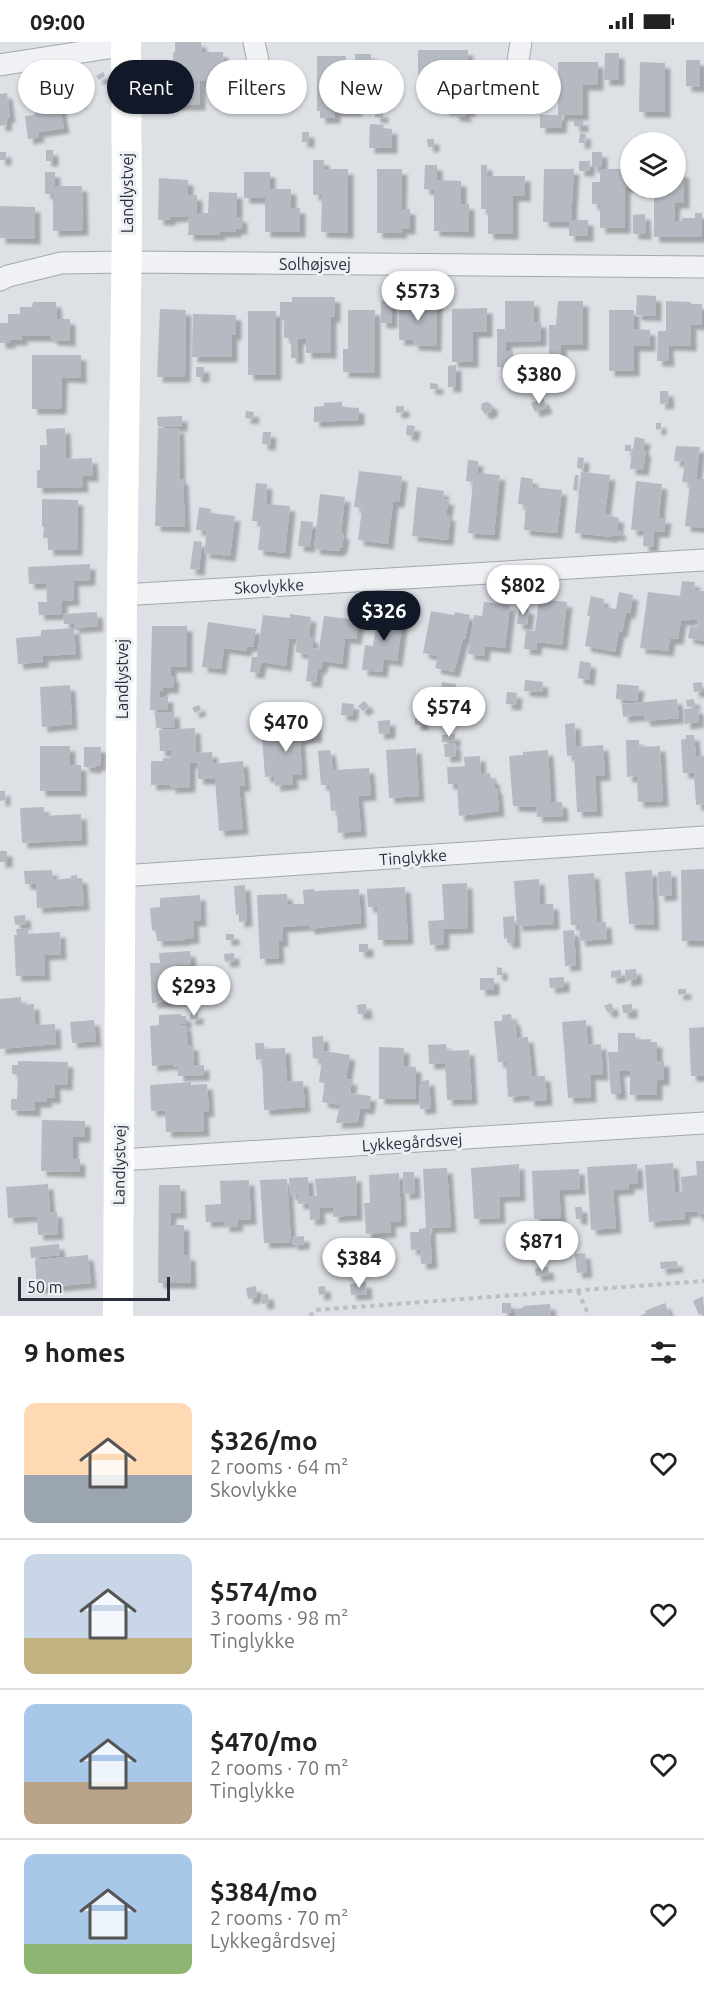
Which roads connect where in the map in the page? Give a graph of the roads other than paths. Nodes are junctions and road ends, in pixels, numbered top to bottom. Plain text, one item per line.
1 (254, 42) edge
2 (521, 42) edge
3 (127, 44) edge
4 (258, 60) edge
5 (518, 60) edge
6 (0, 65) edge
7 (126, 262) junction
8 (704, 267) edge
9 (0, 280) edge
10 (704, 560) edge
11 (122, 595) junction
12 (704, 837) edge
13 (121, 876) junction
14 (704, 1122) edge
15 (120, 1160) junction
16 (118, 1316) edge

1 - 4 street
2 - 5 street
3 - 6 street
3 - 7 street, Landlystvej
7 - 8 street, Solhøjsvej
7 - 9 street, Solhøjsvej
7 - 11 street, Landlystvej
10 - 11 street, Skovlykke
11 - 13 street, Landlystvej
12 - 13 street, Tinglykke
13 - 15 street, Landlystvej
14 - 15 street, Lykkegårdsvej
15 - 16 street, Landlystvej

